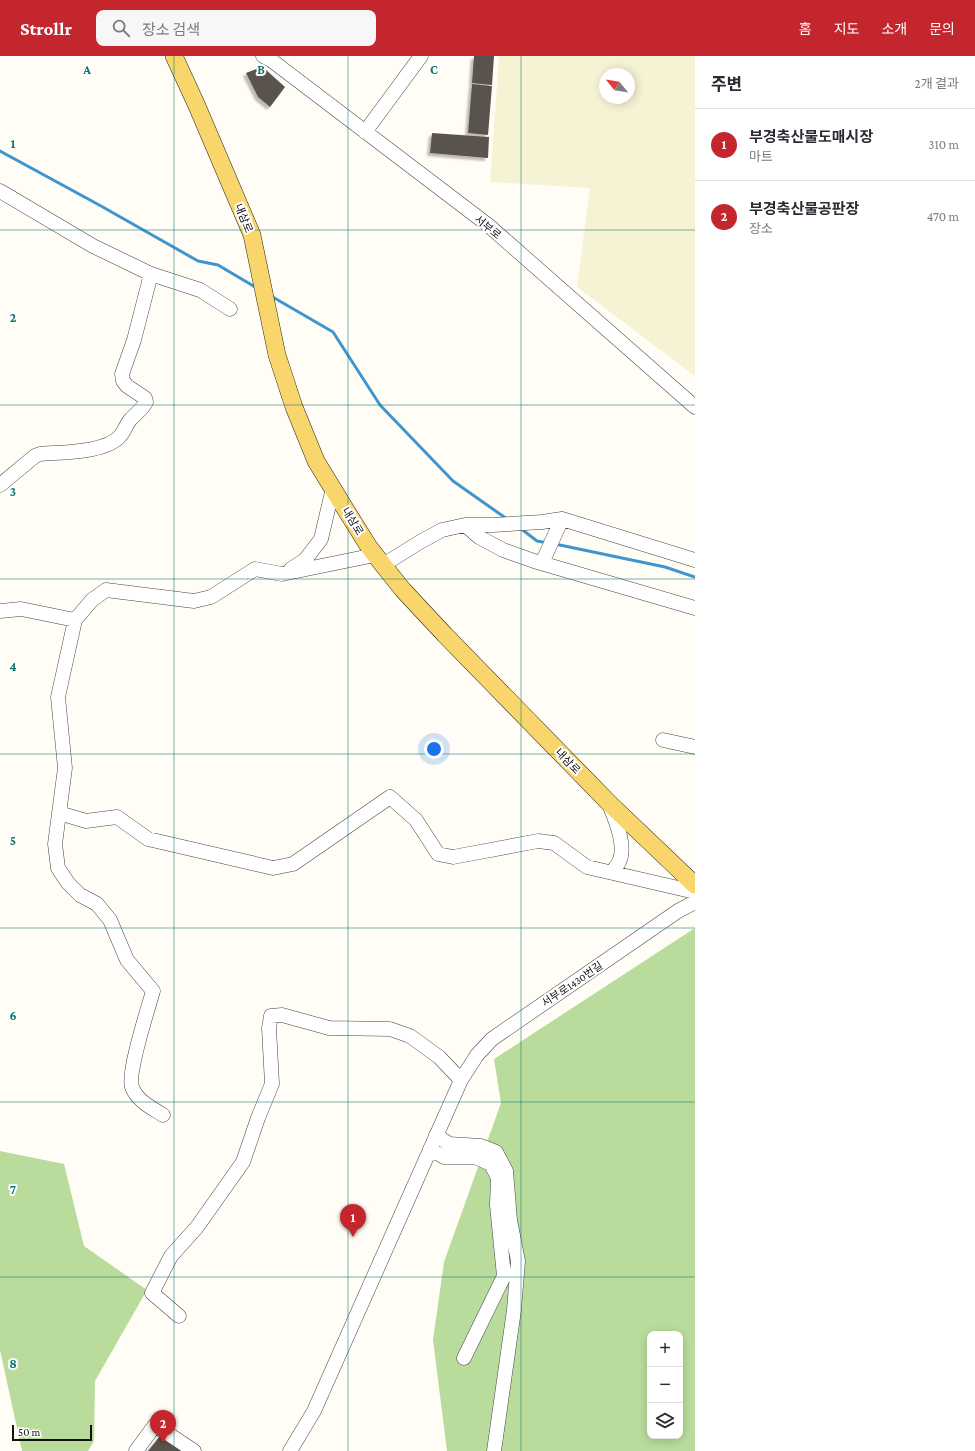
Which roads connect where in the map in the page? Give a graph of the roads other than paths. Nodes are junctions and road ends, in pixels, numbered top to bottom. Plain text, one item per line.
1 (174, 56) edge
2 (421, 56) edge
3 (267, 57) edge
4 (365, 132) junction
5 (0, 191) edge
6 (151, 274) junction
7 (230, 310) dead end
8 (695, 407) edge
9 (0, 485) edge
10 (333, 488) junction
11 (560, 522) junction
12 (465, 525) junction
13 (379, 560) junction
14 (695, 560) edge
15 (542, 563) junction
16 (282, 574) junction
17 (695, 608) edge
18 (0, 611) edge
19 (75, 620) junction
20 (663, 740) dead end
21 (695, 746) edge
22 (608, 802) junction
23 (60, 813) junction
24 (612, 872) junction
25 (695, 885) edge
26 (695, 892) edge
27 (695, 902) edge
28 (461, 1080) junction
29 (163, 1115) dead end
30 (436, 1135) junction
31 (430, 1149) junction
32 (179, 1316) dead end
33 (464, 1358) dead end
34 (136, 1451) edge
35 (194, 1451) edge
36 (290, 1451) edge
37 (494, 1451) edge

1 - 10 main road, 내삼로
2 - 4 street
3 - 4 street, 서부로
4 - 8 street, 서부로
5 - 6 street
6 - 7 street
6 - 9 street
10 - 13 main road, 내삼로
10 - 16 street
11 - 12 street
11 - 14 street
11 - 15 street
12 - 13 street
12 - 15 street
13 - 16 street
13 - 22 main road, 내삼로
15 - 17 street
16 - 19 street
18 - 19 street
19 - 23 street
20 - 21 street
22 - 24 street
22 - 25 main road, 내삼로
23 - 24 street
23 - 29 street
24 - 26 street
27 - 28 street, 서부로1430번길
28 - 30 street, 서부로1430번길
28 - 32 street
30 - 31 street, 서부로1430번길
30 - 37 street
31 - 33 street
31 - 36 street, 서부로1430번길
34 - 35 street

